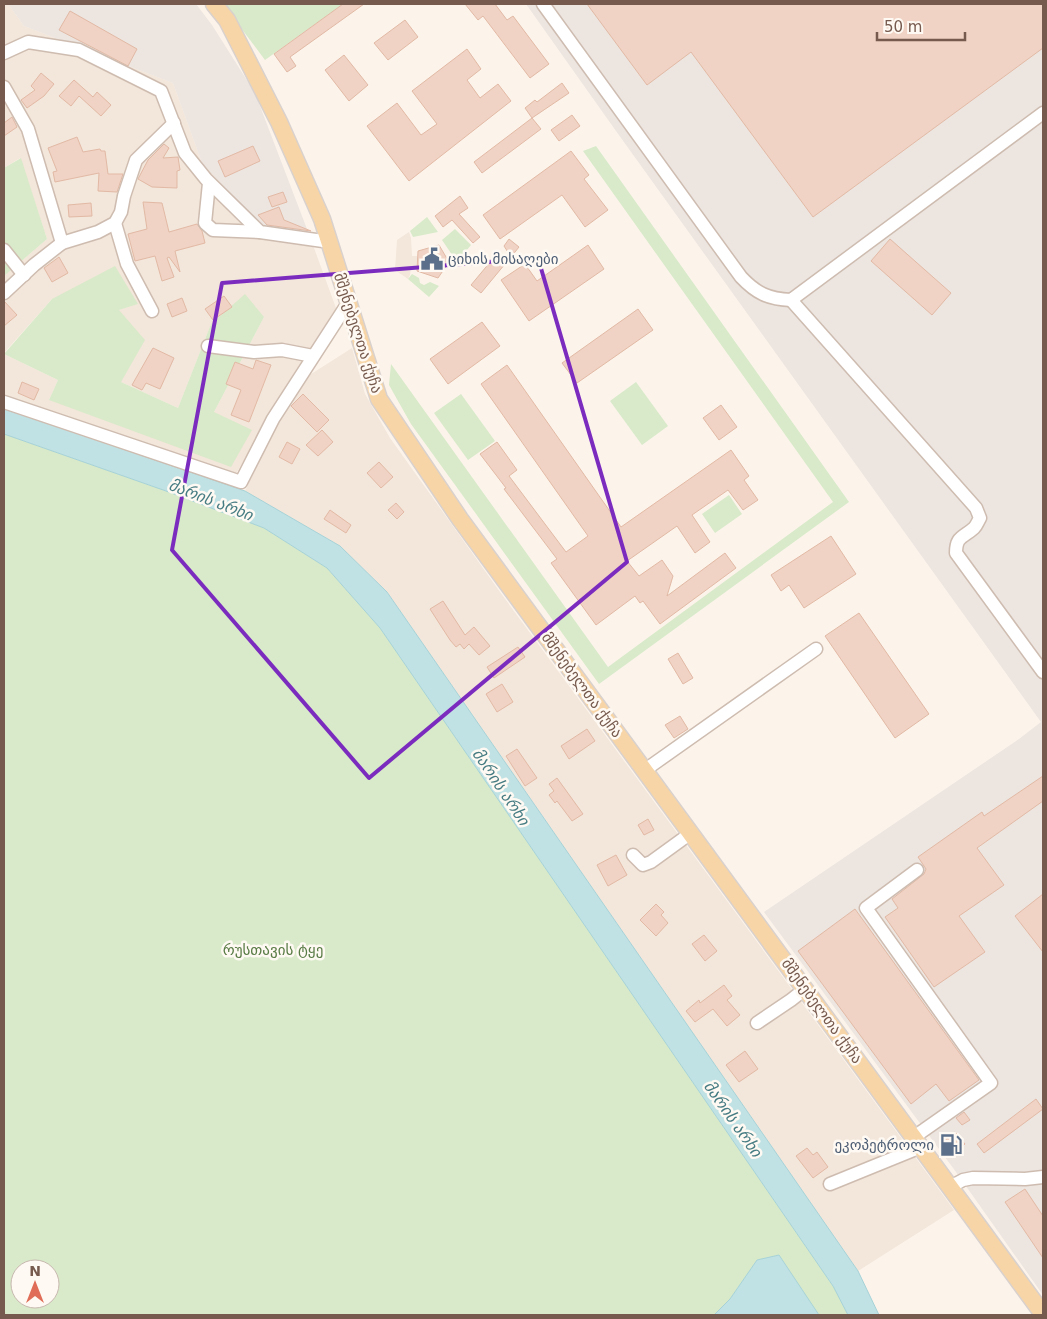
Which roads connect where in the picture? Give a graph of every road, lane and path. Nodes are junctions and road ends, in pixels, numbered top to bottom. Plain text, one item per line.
1 (214, 4) edge
2 (543, 4) edge
3 (4, 53) edge
4 (4, 87) edge
5 (1043, 113) edge
6 (174, 123) junction
7 (209, 183) junction
8 (115, 223) junction
9 (260, 232) junction
10 (330, 242) junction
11 (62, 243) junction
12 (4, 250) edge
13 (24, 275) junction
14 (4, 293) edge
15 (791, 300) junction
16 (348, 303) junction
17 (152, 312) dead end
18 (208, 346) dead end
19 (313, 356) junction
20 (4, 402) edge
21 (816, 649) dead end
22 (1043, 672) edge
23 (645, 770) junction
24 (691, 833) junction
25 (633, 855) dead end
26 (918, 870) dead end
27 (805, 989) junction
28 (757, 1023) dead end
29 (918, 1142) junction
30 (1043, 1177) edge
31 (830, 1184) dead end
32 (950, 1187) junction
33 (1043, 1314) edge

1 - 10 main road, მშენებელთა ქუჩა
2 - 15 street
3 - 6 street
4 - 11 street
5 - 15 street
6 - 7 street
6 - 8 street
7 - 9 street
7 - 9 street
8 - 11 street
8 - 17 street
9 - 10 street
10 - 16 main road, მშენებელთა ქუჩა
11 - 13 street
12 - 13 street
13 - 14 street
15 - 22 street
16 - 19 street
16 - 23 main road, მშენებელთა ქუჩა
18 - 19 street
19 - 20 street
21 - 23 street
23 - 24 main road, მშენებელთა ქუჩა
24 - 25 street
24 - 27 main road, მშენებელთა ქუჩა
26 - 29 street
27 - 28 street
27 - 29 main road, მშენებელთა ქუჩა
29 - 31 street
29 - 32 main road, მშენებელთა ქუჩა
30 - 32 street
32 - 33 main road, მშენებელთა ქუჩა

